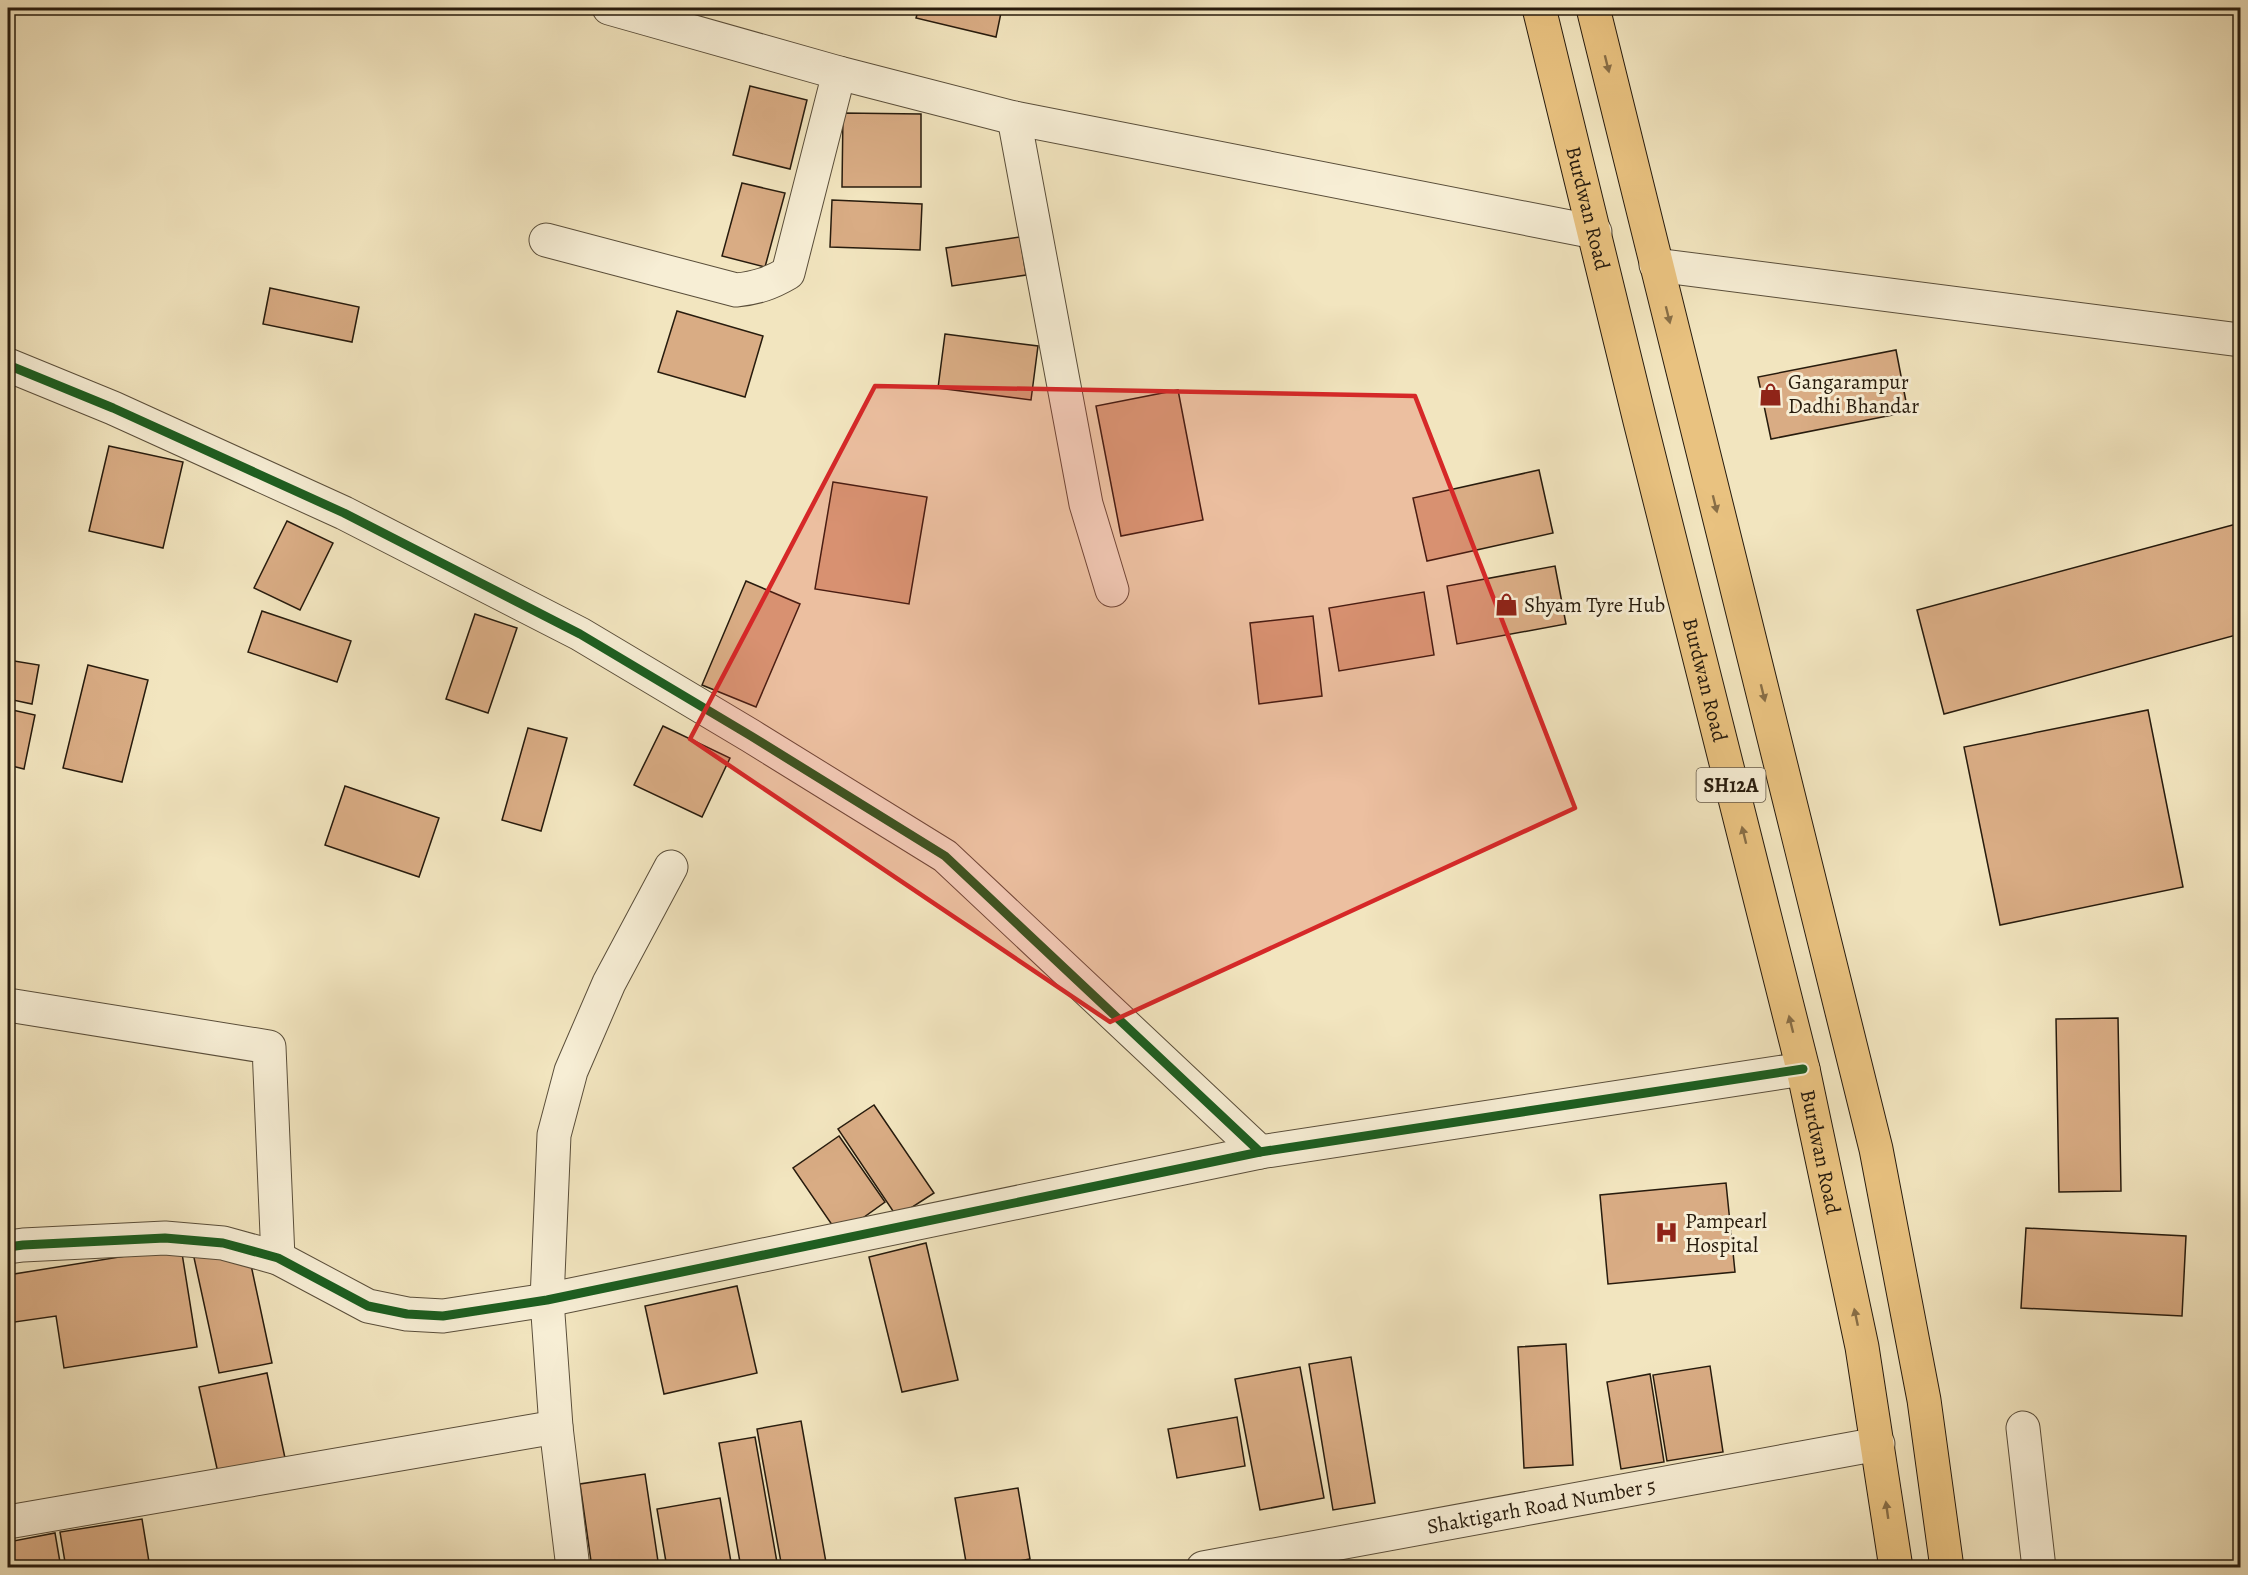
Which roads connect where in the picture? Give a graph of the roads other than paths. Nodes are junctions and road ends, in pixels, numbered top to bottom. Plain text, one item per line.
1 (609, 8) edge
2 (1539, 8) edge
3 (1593, 8) edge
4 (839, 73) junction
5 (1014, 118) junction
6 (1596, 232) junction
7 (546, 240) dead end
8 (1656, 266) junction
9 (2241, 340) edge
10 (8, 365) edge
11 (1725, 543) junction
12 (1674, 558) junction
13 (1112, 590) dead end
14 (671, 867) dead end
15 (8, 1005) edge
16 (1803, 1070) junction
17 (1260, 1152) junction
18 (8, 1247) edge
19 (278, 1258) junction
20 (547, 1300) junction
21 (556, 1427) junction
22 (2023, 1428) dead end
23 (1878, 1444) junction
24 (8, 1522) edge
25 (573, 1568) edge
26 (1203, 1568) edge
27 (1896, 1568) edge
28 (1947, 1568) edge
29 (2039, 1568) edge

1 - 4 street
2 - 6 main road, Burdwan Road / SH12A
3 -> 8 main road, SH12A
4 - 5 street
4 - 7 street
5 - 6 street
5 - 13 street
6 - 12 main road, Burdwan Road / SH12A
8 - 9 street
8 -> 11 main road, SH12A
10 - 17 street
11 - 12 main road
11 -> 28 main road, SH12A
16 -> 12 main road, Burdwan Road / SH12A
14 - 20 street
15 - 19 street
16 - 17 street
23 -> 16 main road, Burdwan Road / SH12A
17 - 20 street
18 - 19 street
19 - 20 street
20 - 21 street
21 - 24 street
21 - 25 street
22 - 29 street
23 - 26 street, Shaktigarh Road Number 5
27 -> 23 main road, Burdwan Road / SH12A

